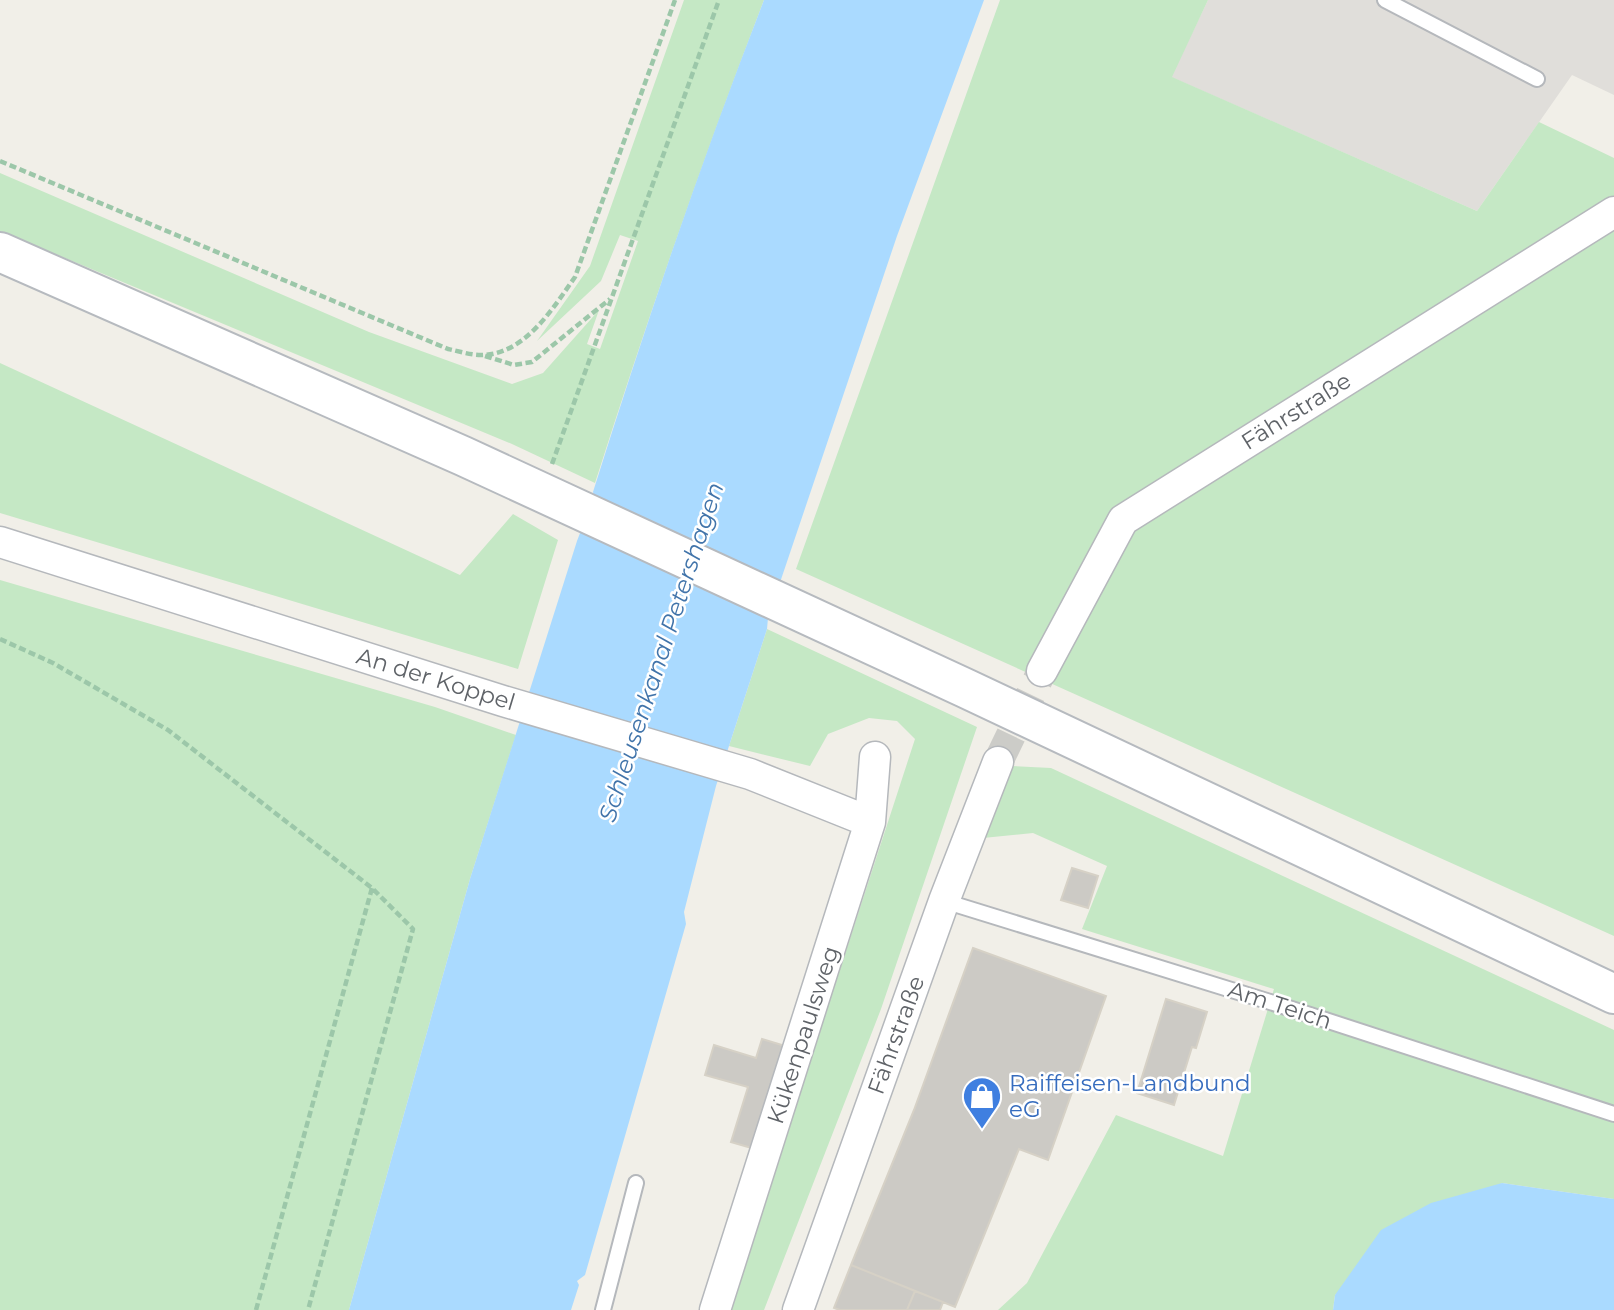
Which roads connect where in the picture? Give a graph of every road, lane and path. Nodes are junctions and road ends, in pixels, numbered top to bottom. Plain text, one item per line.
1 (675, 0) edge
2 (719, 0) edge
3 (1385, 0) edge
4 (1537, 79) dead end
5 (0, 161) edge
6 (1614, 212) edge
7 (0, 252) edge
8 (611, 298) junction
9 (481, 355) junction
10 (552, 465) dead end
11 (0, 542) edge
12 (0, 639) edge
13 (1042, 670) tunnel mouth
14 (875, 757) dead end
15 (998, 762) tunnel mouth
16 (870, 822) junction
17 (372, 888) junction
18 (944, 901) junction
19 (1614, 994) edge
20 (1614, 1114) edge
21 (636, 1183) dead end
22 (256, 1310) edge
23 (308, 1310) edge
24 (603, 1310) edge
25 (715, 1310) edge
26 (798, 1310) edge

1 - 9 path
2 - 8 path
3 - 4 lane
5 - 9 path
6 - 13 street, Fährstraße
7 - 19 main road
8 - 9 path
8 - 10 path
11 - 16 street, An der Koppel
12 - 17 path
14 - 16 street, Kükenpaulsweg
15 - 18 street, Fährstraße
16 - 25 street, Kükenpaulsweg
17 - 22 path
17 - 23 path
18 - 20 lane, Am Teich
18 - 26 street, Fährstraße
21 - 24 lane

